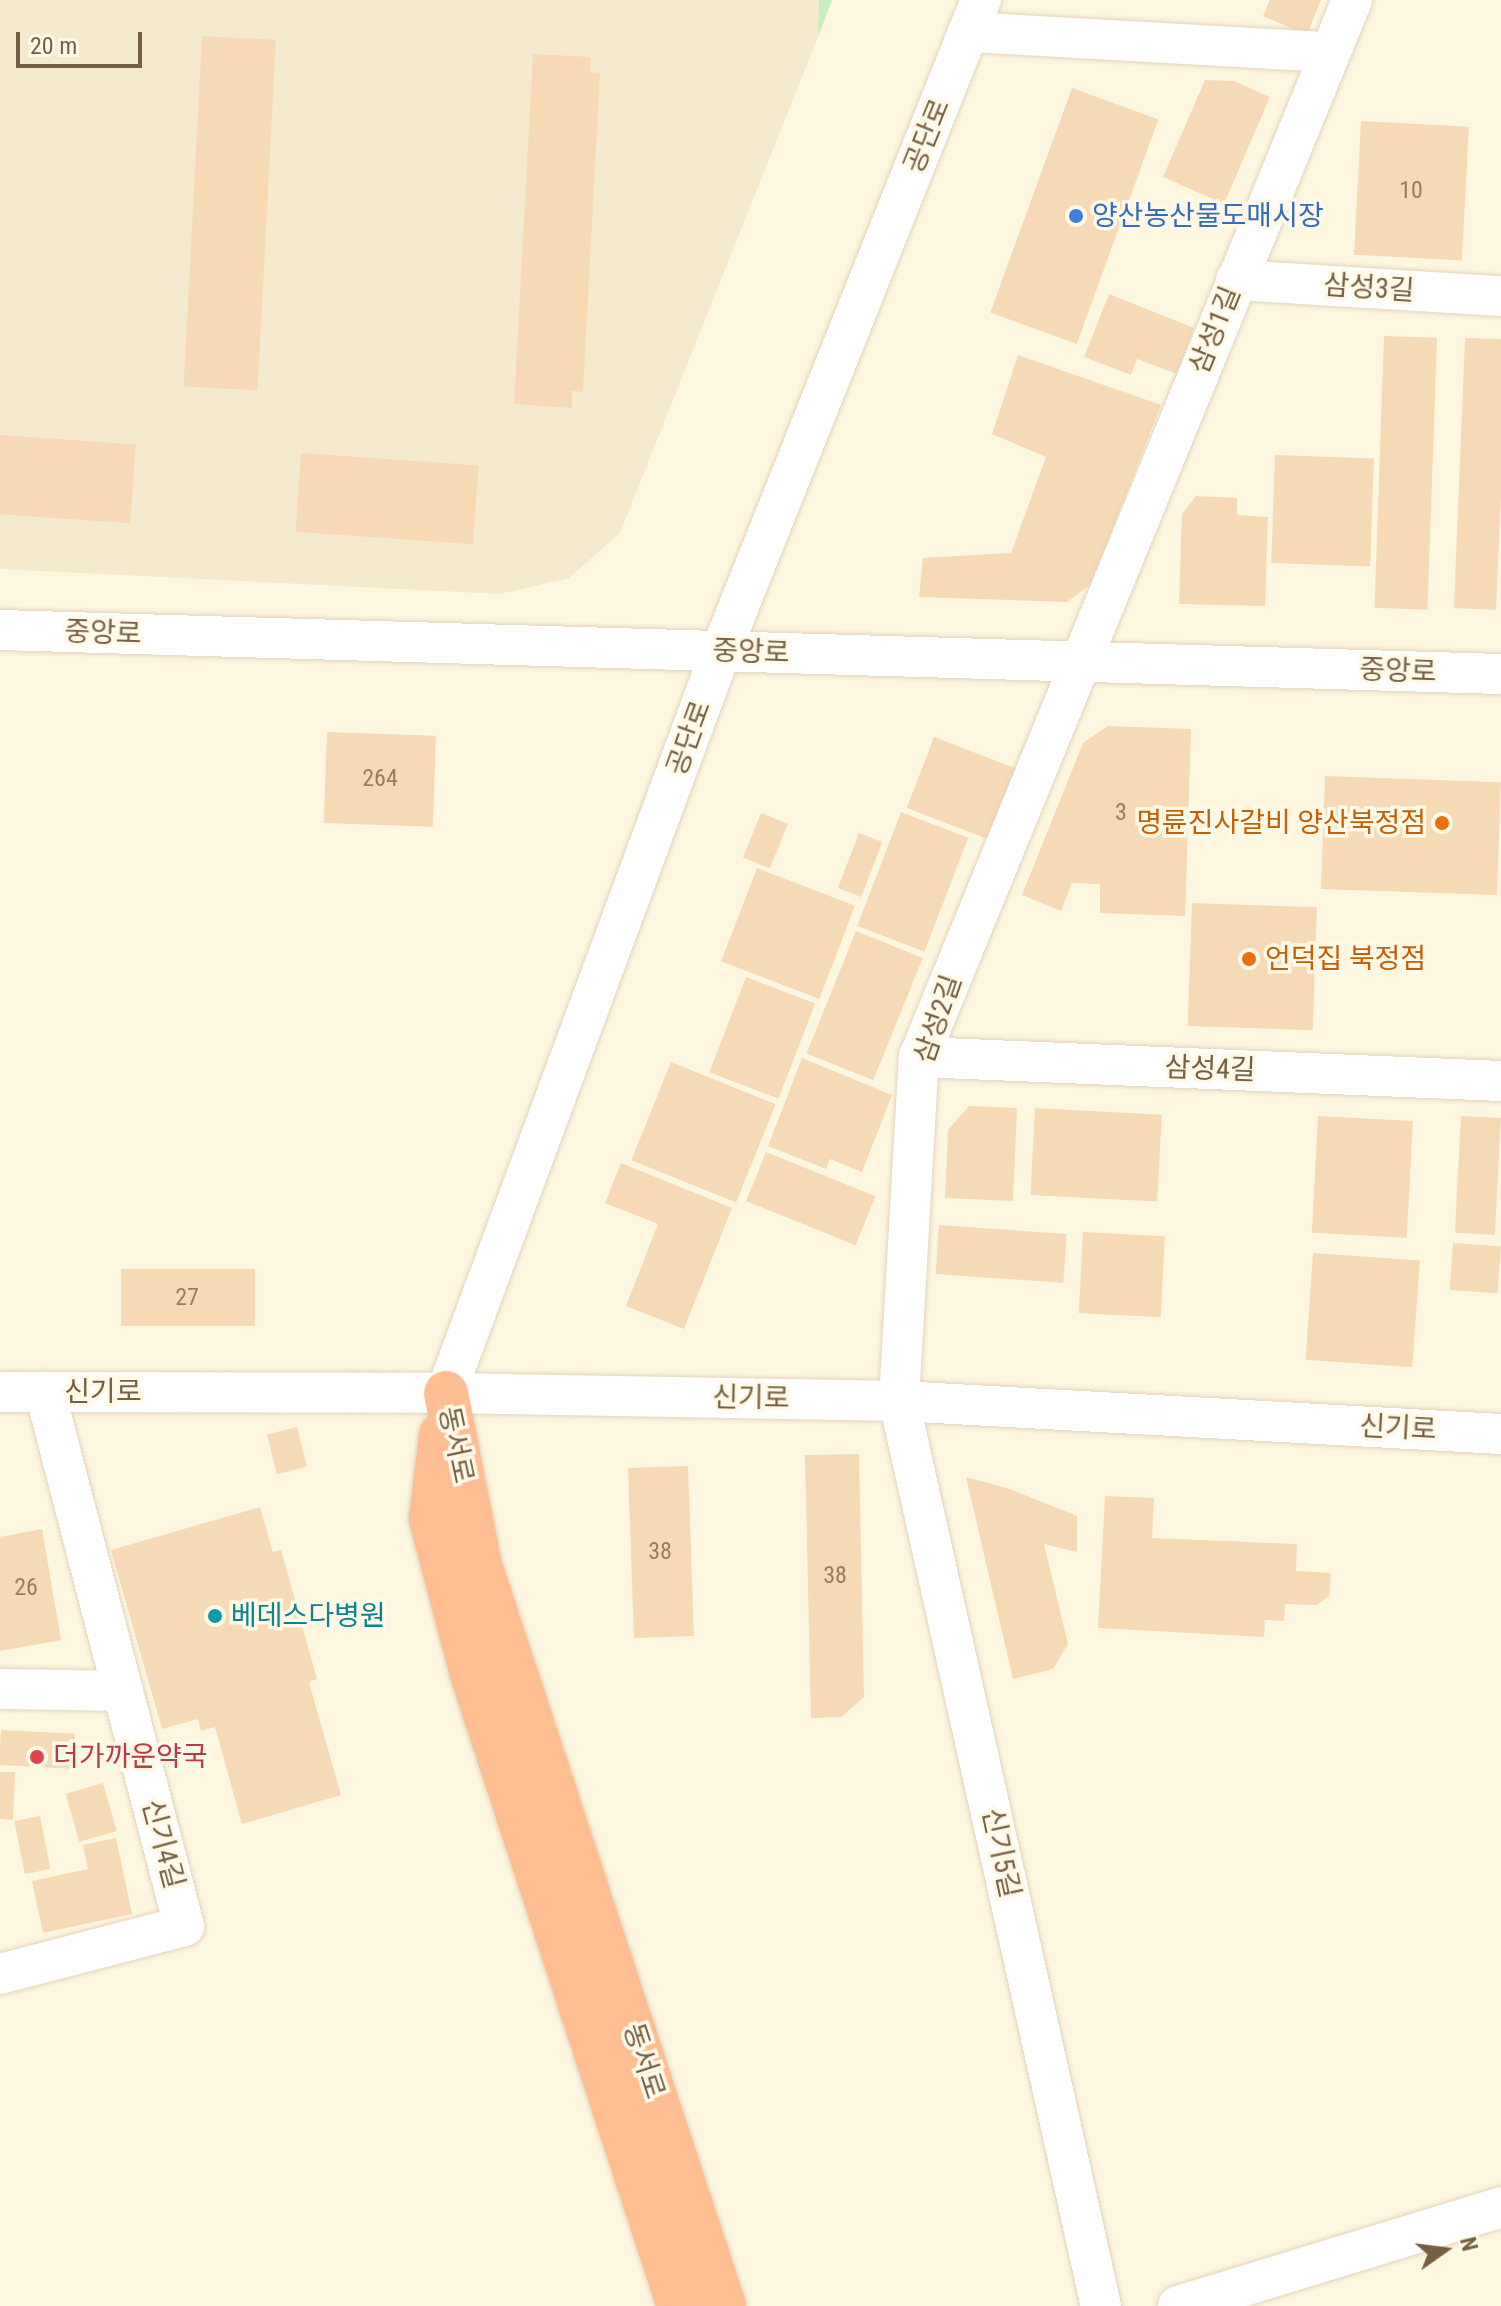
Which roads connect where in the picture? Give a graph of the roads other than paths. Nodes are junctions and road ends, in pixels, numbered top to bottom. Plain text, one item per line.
1 (1352, 0) edge
2 (974, 16) edge
3 (1330, 52) junction
4 (1236, 280) junction
5 (1501, 296) edge
6 (0, 630) edge
7 (721, 651) junction
8 (1080, 661) junction
9 (1501, 674) edge
10 (919, 1057) junction
11 (1501, 1081) edge
12 (0, 1392) edge
13 (45, 1392) junction
14 (446, 1393) junction
15 (899, 1401) junction
16 (1501, 1434) edge
17 (0, 1689) edge
18 (123, 1691) junction
19 (0, 1974) edge
20 (1501, 2207) edge
21 (679, 2306) edge
22 (724, 2306) edge
23 (1101, 2306) edge
24 (1178, 2306) edge

1 - 3 street, 삼성1길
2 - 3 street
2 - 7 street, 공단로
3 - 4 street, 삼성1길
4 - 5 street, 삼성3길
4 - 8 street, 삼성1길
6 - 7 street, 중앙로
7 - 8 street, 중앙로
7 - 14 street, 공단로
8 - 9 street, 중앙로
8 - 10 street, 삼성2길
10 - 11 street, 삼성4길
10 - 15 street, 삼성2길
12 - 13 street, 신기로
13 - 14 street, 신기로
13 - 18 street, 신기4길
14 - 15 street, 신기로
14 - 21 highway, 동서로
14 - 22 highway, 동서로
15 - 16 street, 신기로
15 - 23 street, 신기5길
17 - 18 street
18 - 19 street, 신기4길
20 - 24 street

